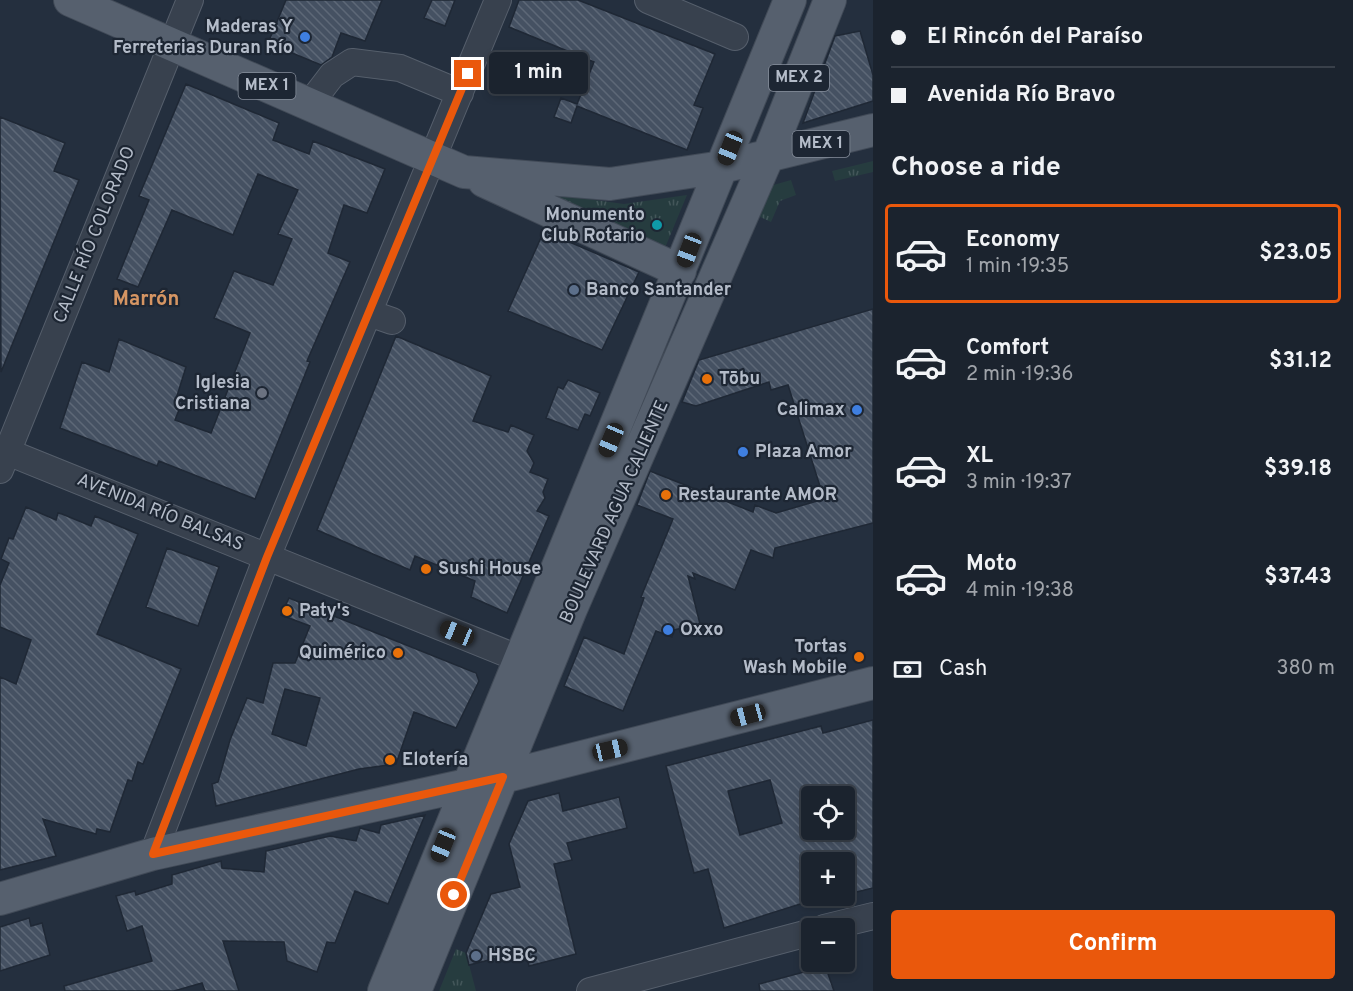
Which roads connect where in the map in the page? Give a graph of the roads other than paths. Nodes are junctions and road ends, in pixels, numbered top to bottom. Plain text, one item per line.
1 (70, 0) edge
2 (190, 0) edge
3 (498, 0) edge
4 (648, 0) edge
5 (790, 0) edge
6 (830, 0) edge
7 (735, 37) dead end
8 (172, 45) junction
9 (460, 93) junction
10 (309, 105) junction
11 (873, 130) edge
12 (768, 156) junction
13 (434, 159) junction
14 (722, 167) junction
15 (464, 172) junction
16 (680, 271) junction
17 (2, 457) edge
18 (267, 557) junction
19 (520, 659) junction
20 (873, 683) edge
21 (503, 777) junction
22 (468, 784) junction
23 (153, 854) junction
24 (0, 899) edge
25 (873, 916) edge
26 (855, 920) edge
27 (801, 935) edge
28 (395, 988) edge
29 (590, 991) edge

1 - 8 main road, MEX 1
2 - 8 street, CALLE RÍO COLORADO
3 - 9 street
4 - 7 street
5 - 14 main road, BOULEVARD AGUA CALIENTE / MEX 2
6 - 12 main road, BOULEVARD AGUA CALIENTE / MEX 2
8 - 10 main road, MEX 1
8 - 17 street, CALLE RÍO COLORADO
9 - 10 street
9 - 13 street
10 - 13 main road, MEX 1
11 - 12 main road, MEX 1
12 - 14 main road, MEX 1
12 - 21 main road, BOULEVARD AGUA CALIENTE
13 - 15 main road, MEX 1
13 - 18 street
14 - 15 main road, MEX 1
14 - 16 main road, BOULEVARD AGUA CALIENTE
15 - 16 main road
16 - 19 main road, BOULEVARD AGUA CALIENTE
17 - 18 street, AVENIDA RÍO BALSAS
18 - 19 street, AVENIDA RÍO BALSAS
18 - 23 street
19 - 22 main road, BOULEVARD AGUA CALIENTE
20 - 21 main road
21 - 22 main road
21 - 28 main road, BOULEVARD AGUA CALIENTE
22 - 23 main road
22 - 28 main road, BOULEVARD AGUA CALIENTE
23 - 24 main road
25 - 26 street
27 - 29 street

